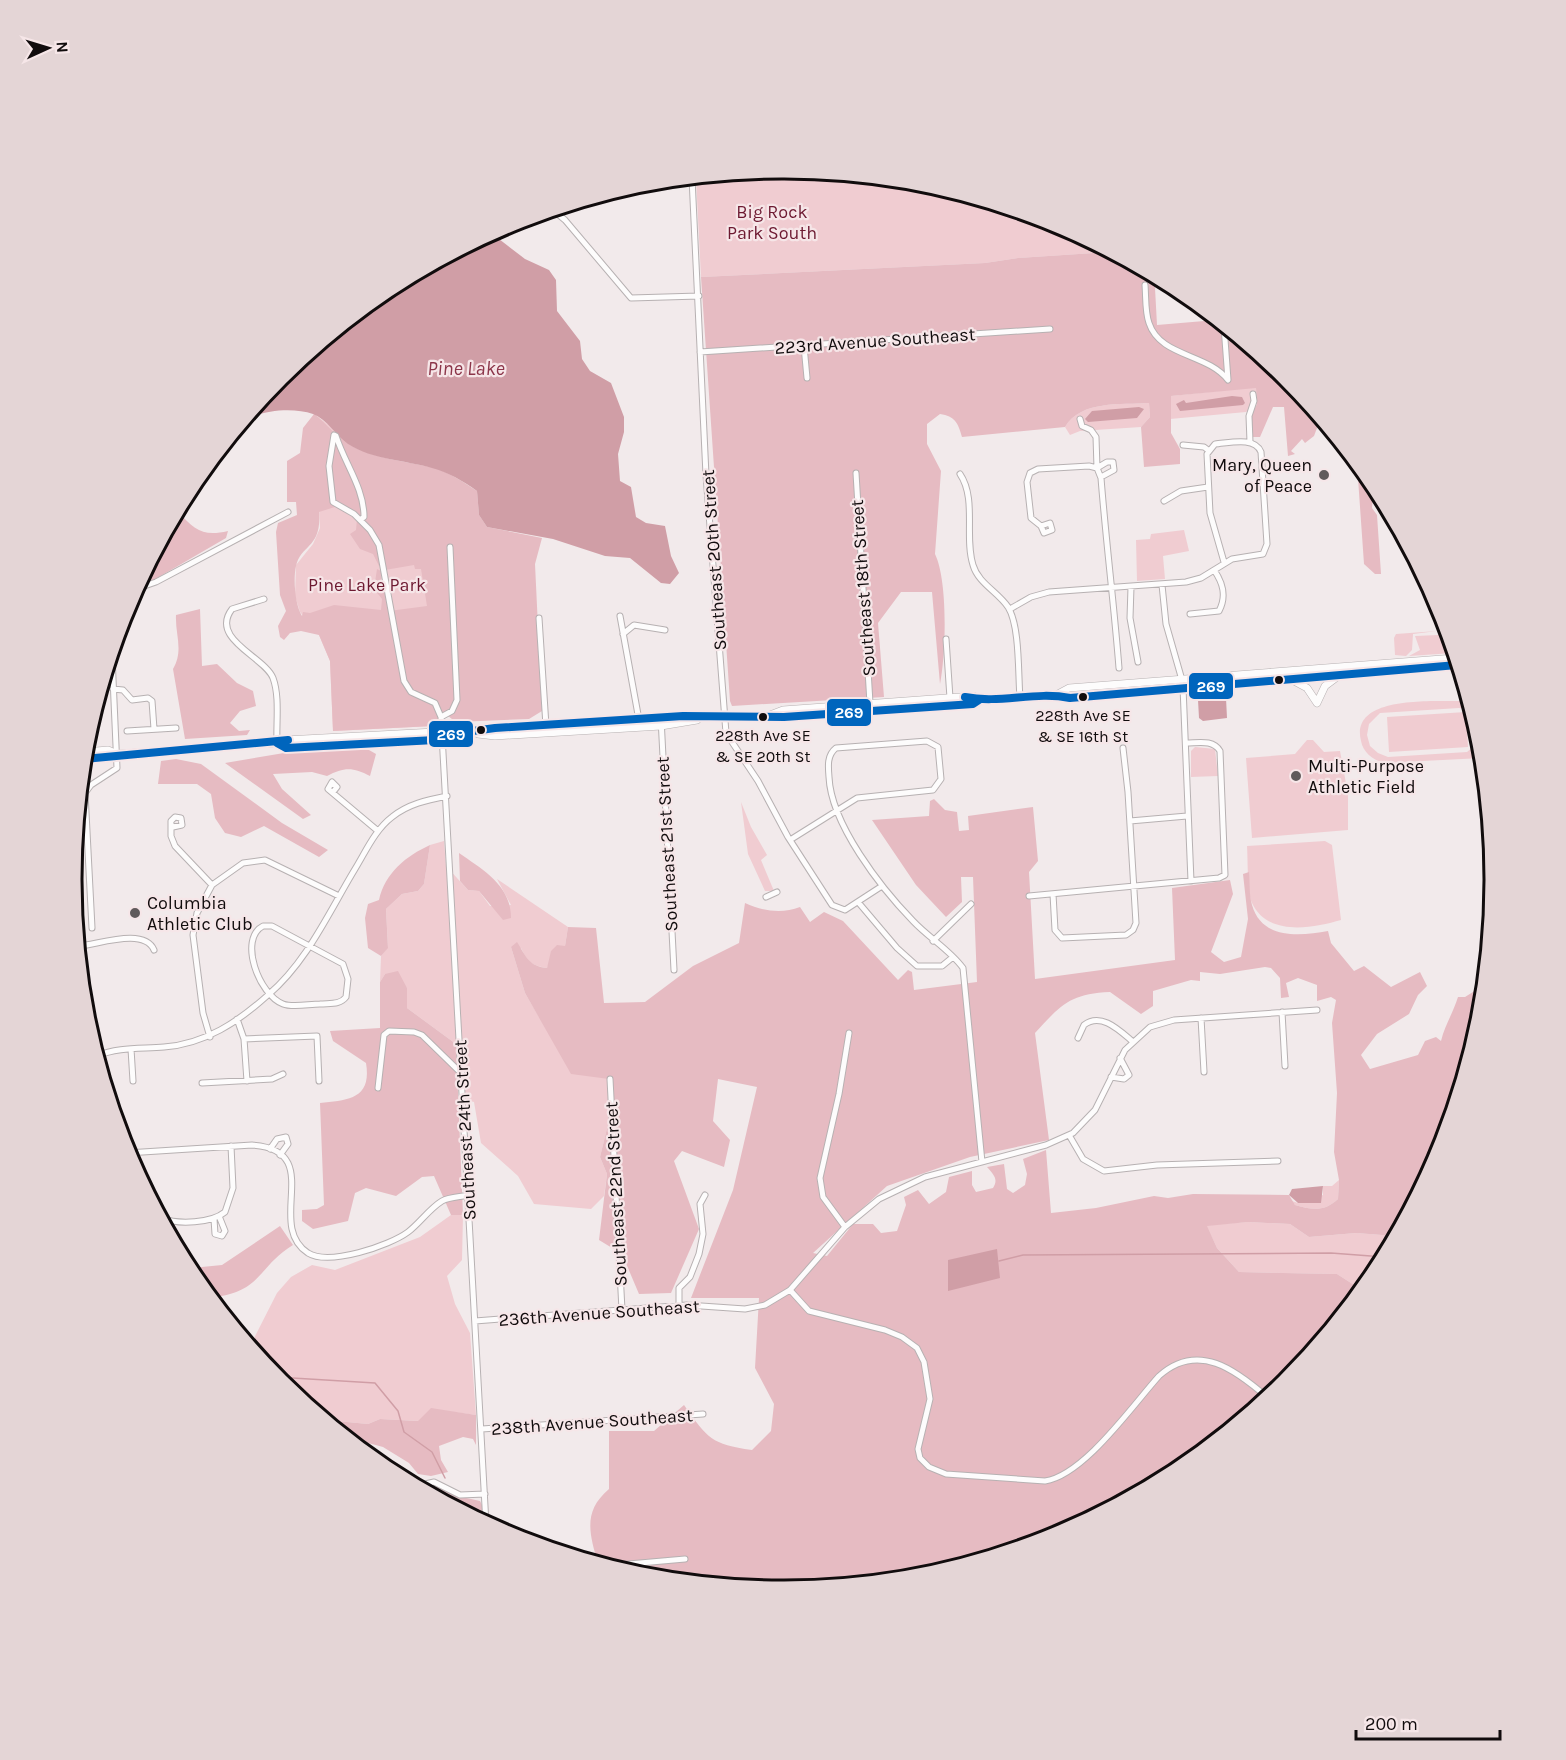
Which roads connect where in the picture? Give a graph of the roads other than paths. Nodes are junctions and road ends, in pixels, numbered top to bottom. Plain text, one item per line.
1 (692, 185) edge
2 (560, 216) edge
3 (1145, 285) dead end
4 (699, 296) junction
5 (1050, 329) dead end
6 (1225, 337) edge
7 (804, 346) junction
8 (700, 352) junction
9 (807, 378) dead end
10 (1253, 394) dead end
11 (1080, 419) dead end
12 (1250, 442) junction
13 (1184, 445) dead end
14 (1209, 449) junction
15 (1097, 468) junction
16 (856, 473) dead end
17 (960, 474) dead end
18 (1101, 477) junction
19 (1208, 487) junction
20 (1164, 501) dead end
21 (288, 512) dead end
22 (360, 520) junction
23 (1041, 526) dead end
24 (450, 547) dead end
25 (1224, 562) junction
26 (1214, 570) junction
27 (148, 585) edge
28 (1162, 585) junction
29 (1131, 586) junction
30 (1110, 588) junction
31 (264, 599) dead end
32 (1010, 609) junction
33 (1190, 614) dead end
34 (620, 616) dead end
35 (539, 618) dead end
36 (665, 630) dead end
37 (624, 634) junction
38 (946, 639) dead end
39 (1447, 659) edge
40 (1138, 662) dead end
41 (1449, 666) edge
42 (1119, 668) dead end
43 (1338, 676) junction
44 (113, 678) edge
45 (1287, 679) junction
46 (1183, 684) junction
47 (113, 689) junction
48 (1056, 695) junction
49 (950, 698) junction
50 (1020, 698) junction
51 (979, 699) junction
52 (870, 703) junction
53 (768, 716) junction
54 (441, 717) junction
55 (661, 718) junction
56 (725, 718) junction
57 (703, 719) junction
58 (639, 720) junction
59 (612, 722) junction
60 (546, 726) junction
61 (661, 726) junction
62 (176, 728) dead end
63 (154, 729) junction
64 (584, 730) junction
65 (127, 731) dead end
66 (470, 733) junction
67 (444, 735) junction
68 (276, 743) junction
69 (1186, 743) junction
70 (1123, 748) dead end
71 (95, 751) edge
72 (117, 754) junction
73 (93, 759) edge
74 (88, 789) edge
75 (333, 792) dead end
76 (447, 796) junction
77 (836, 809) junction
78 (86, 812) edge
79 (1187, 816) junction
80 (1130, 820) junction
81 (173, 826) dead end
82 (378, 831) junction
83 (790, 840) junction
84 (1191, 881) junction
85 (212, 885) junction
86 (882, 886) junction
87 (1133, 887) junction
88 (777, 892) dead end
89 (1053, 894) junction
90 (339, 896) junction
91 (1029, 896) dead end
92 (766, 897) dead end
93 (858, 902) junction
94 (971, 904) dead end
95 (92, 928) dead end
96 (933, 941) junction
97 (86, 944) edge
98 (310, 946) junction
99 (154, 950) dead end
100 (953, 957) junction
101 (674, 970) dead end
102 (268, 995) junction
103 (1317, 1010) dead end
104 (1282, 1012) junction
105 (1201, 1018) junction
106 (237, 1019) junction
107 (849, 1033) dead end
108 (210, 1037) junction
109 (1078, 1038) dead end
110 (244, 1039) junction
111 (1132, 1041) junction
112 (131, 1049) junction
113 (105, 1054) edge
114 (1120, 1058) junction
115 (1286, 1066) dead end
116 (1204, 1072) dead end
117 (284, 1074) dead end
118 (462, 1074) junction
119 (1111, 1077) junction
120 (610, 1079) dead end
121 (133, 1081) dead end
122 (247, 1081) junction
123 (319, 1081) dead end
124 (202, 1083) dead end
125 (378, 1088) dead end
126 (1069, 1135) junction
127 (231, 1146) junction
128 (270, 1149) junction
129 (138, 1152) edge
130 (278, 1154) junction
131 (1278, 1161) dead end
132 (982, 1162) junction
133 (469, 1195) junction
134 (705, 1195) dead end
135 (171, 1220) edge
136 (844, 1227) junction
137 (790, 1290) junction
138 (679, 1305) junction
139 (622, 1310) junction
140 (476, 1321) junction
141 (1260, 1392) edge
142 (703, 1414) dead end
143 (482, 1430) junction
144 (427, 1483) edge
145 (485, 1494) junction
146 (486, 1514) edge
147 (685, 1559) dead end
148 (632, 1564) edge

1 - 4 street, Southeast 20th Street
2 - 4 street
3 - 6 street
4 - 8 street, Southeast 20th Street
5 - 7 street, 223rd Avenue Southeast
7 - 8 street, 223rd Avenue Southeast
7 - 9 street
8 - 56 street, Southeast 20th Street
10 - 12 street
11 - 15 street
12 - 14 street
12 - 25 street
13 - 14 street
14 - 19 street
15 - 18 street
15 - 18 street
15 - 23 street
16 - 52 street, Southeast 18th Street
17 - 32 street
18 - 30 street
19 - 20 street
19 - 25 street
21 - 27 street
22 - 22 street
22 - 54 street
24 - 54 street
25 - 26 street
26 - 28 street
26 - 33 street
28 - 29 street
28 - 46 street
29 - 30 street
29 - 40 street
30 - 32 street
30 - 42 street
31 - 68 street
32 - 50 street
34 - 37 street
35 - 60 street
36 - 37 street
37 - 58 street
38 - 49 street
39 - 46 main road
41 - 43 main road
43 - 45 main road
43 - 45 main road
44 - 47 street
45 - 46 main road
46 - 48 main road
46 - 48 main road
46 - 69 street
47 - 63 street
47 - 72 street
48 - 50 main road
49 - 51 main road
49 - 52 main road
50 - 51 main road
51 - 53 main road
52 - 53 main road
53 - 56 main road
54 - 67 street, Southeast 24th Street
55 - 57 main road
55 - 58 main road
55 - 61 street, Southeast 21st Street
56 - 57 main road
56 - 83 street, Southeast 20th Street
57 - 61 main road
58 - 59 main road
59 - 60 main road
59 - 64 main road
60 - 66 main road
61 - 64 main road
61 - 101 street, Southeast 21st Street
62 - 63 street
63 - 65 street
64 - 66 main road
66 - 67 main road
67 - 68 main road
67 - 76 street, Southeast 24th Street
68 - 72 main road
69 - 79 street
69 - 84 street
70 - 80 street
71 - 72 main road
72 - 73 main road
72 - 74 street
75 - 82 street
76 - 82 street
76 - 118 street, Southeast 24th Street
77 - 77 street
77 - 83 street
77 - 86 street
78 - 95 street
79 - 80 street
79 - 84 street
80 - 87 street
81 - 85 street
82 - 90 street
83 - 93 street, Southeast 20th Street
84 - 87 street
85 - 90 street
85 - 108 street
86 - 93 street
86 - 96 street
87 - 89 street
87 - 89 street
88 - 92 street
89 - 91 street
90 - 98 street
93 - 100 street
94 - 96 street
96 - 100 street
97 - 99 street
98 - 102 street
98 - 102 street
98 - 102 street
100 - 132 street
102 - 106 street
103 - 104 street
104 - 105 street
104 - 115 street
105 - 111 street
105 - 116 street
106 - 108 street
106 - 110 street
107 - 136 street
108 - 112 street
109 - 111 street
110 - 122 street
110 - 123 street
111 - 114 street
112 - 113 street
112 - 121 street
114 - 119 street
114 - 119 street
117 - 122 street
118 - 125 street
118 - 133 street, Southeast 24th Street
119 - 126 street
120 - 139 street, Southeast 22nd Street
122 - 124 street
126 - 131 street
126 - 132 street
127 - 128 street
127 - 129 street
127 - 135 street
128 - 130 street
128 - 130 street
130 - 133 street
132 - 136 street
133 - 140 street, Southeast 24th Street
134 - 138 street
136 - 137 street
137 - 138 street, 236th Avenue Southeast
137 - 141 street
138 - 139 street, 236th Avenue Southeast
139 - 140 street, 236th Avenue Southeast
140 - 143 street, Southeast 24th Street
142 - 143 street, 238th Avenue Southeast
143 - 145 street, Southeast 24th Street
144 - 145 street
145 - 146 street, Southeast 24th Street
147 - 148 street

